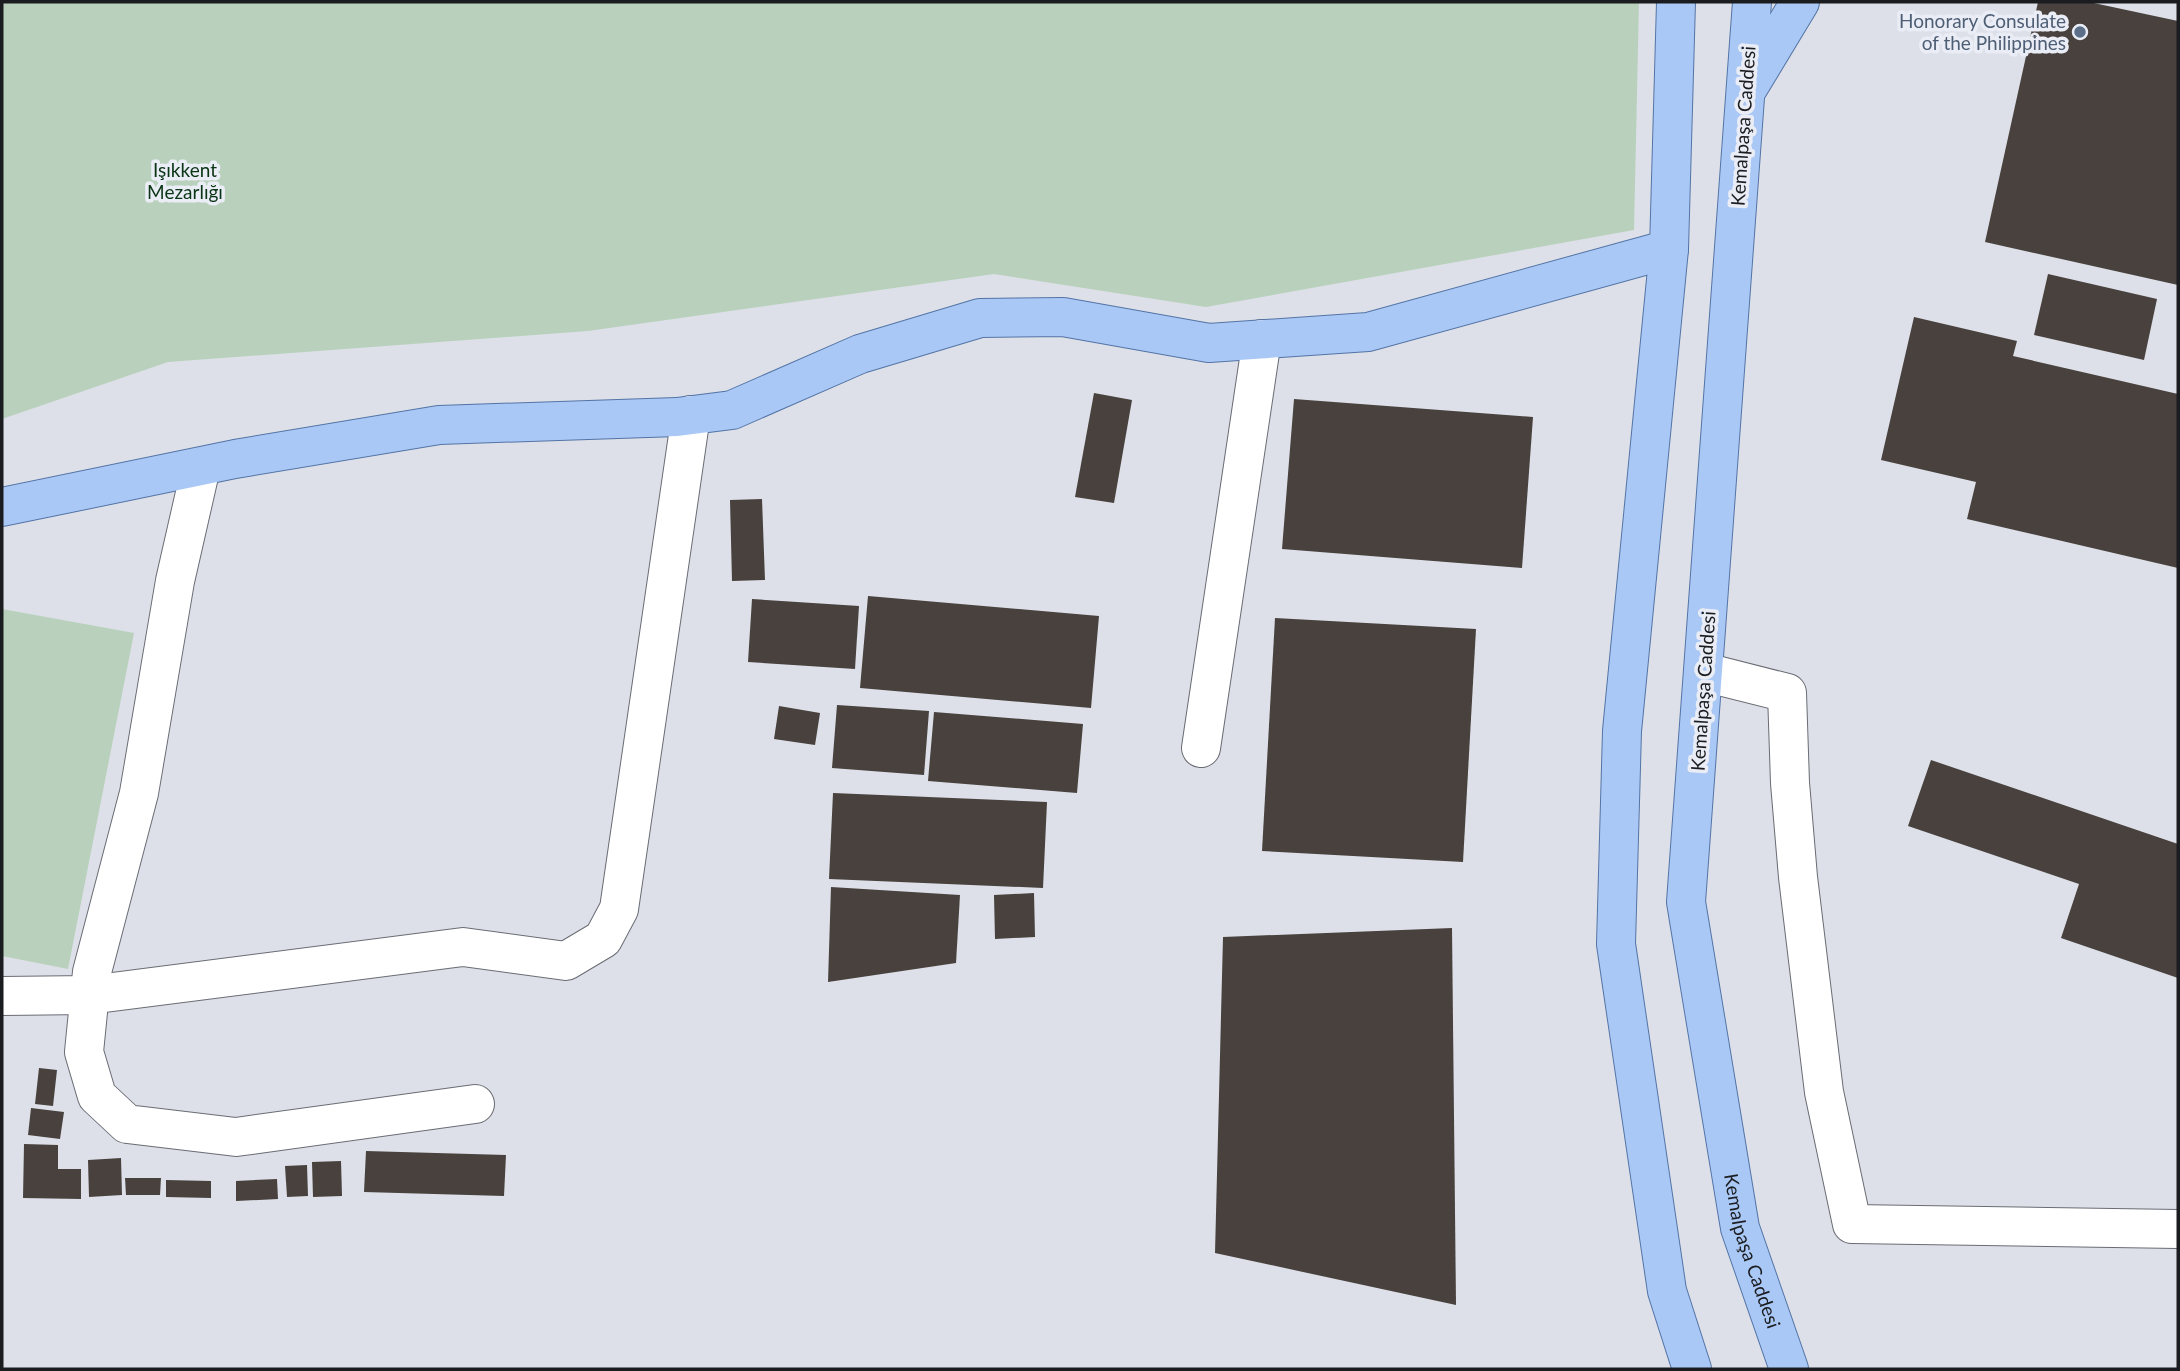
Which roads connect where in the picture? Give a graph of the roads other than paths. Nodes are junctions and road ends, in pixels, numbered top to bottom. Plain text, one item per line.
1 (1676, 2) edge
2 (1752, 2) edge
3 (1800, 2) edge
4 (1745, 92) junction
5 (1669, 249) junction
6 (1262, 340) junction
7 (691, 415) junction
8 (201, 467) junction
9 (2, 507) edge
10 (1704, 673) junction
11 (1201, 748) dead end
12 (89, 995) junction
13 (2, 996) edge
14 (475, 1104) dead end
15 (2178, 1229) edge
16 (1692, 1369) edge
17 (1788, 1369) edge

1 - 5 main road
2 - 4 main road, Kemalpaşa Caddesi
3 - 4 main road
4 - 10 main road, Kemalpaşa Caddesi
5 - 6 main road
5 - 16 main road
6 - 7 main road
6 - 11 street
7 - 8 main road
7 - 12 street
8 - 9 main road
8 - 12 street
10 - 15 street
10 - 17 main road, Kemalpaşa Caddesi
12 - 13 street
12 - 14 street

